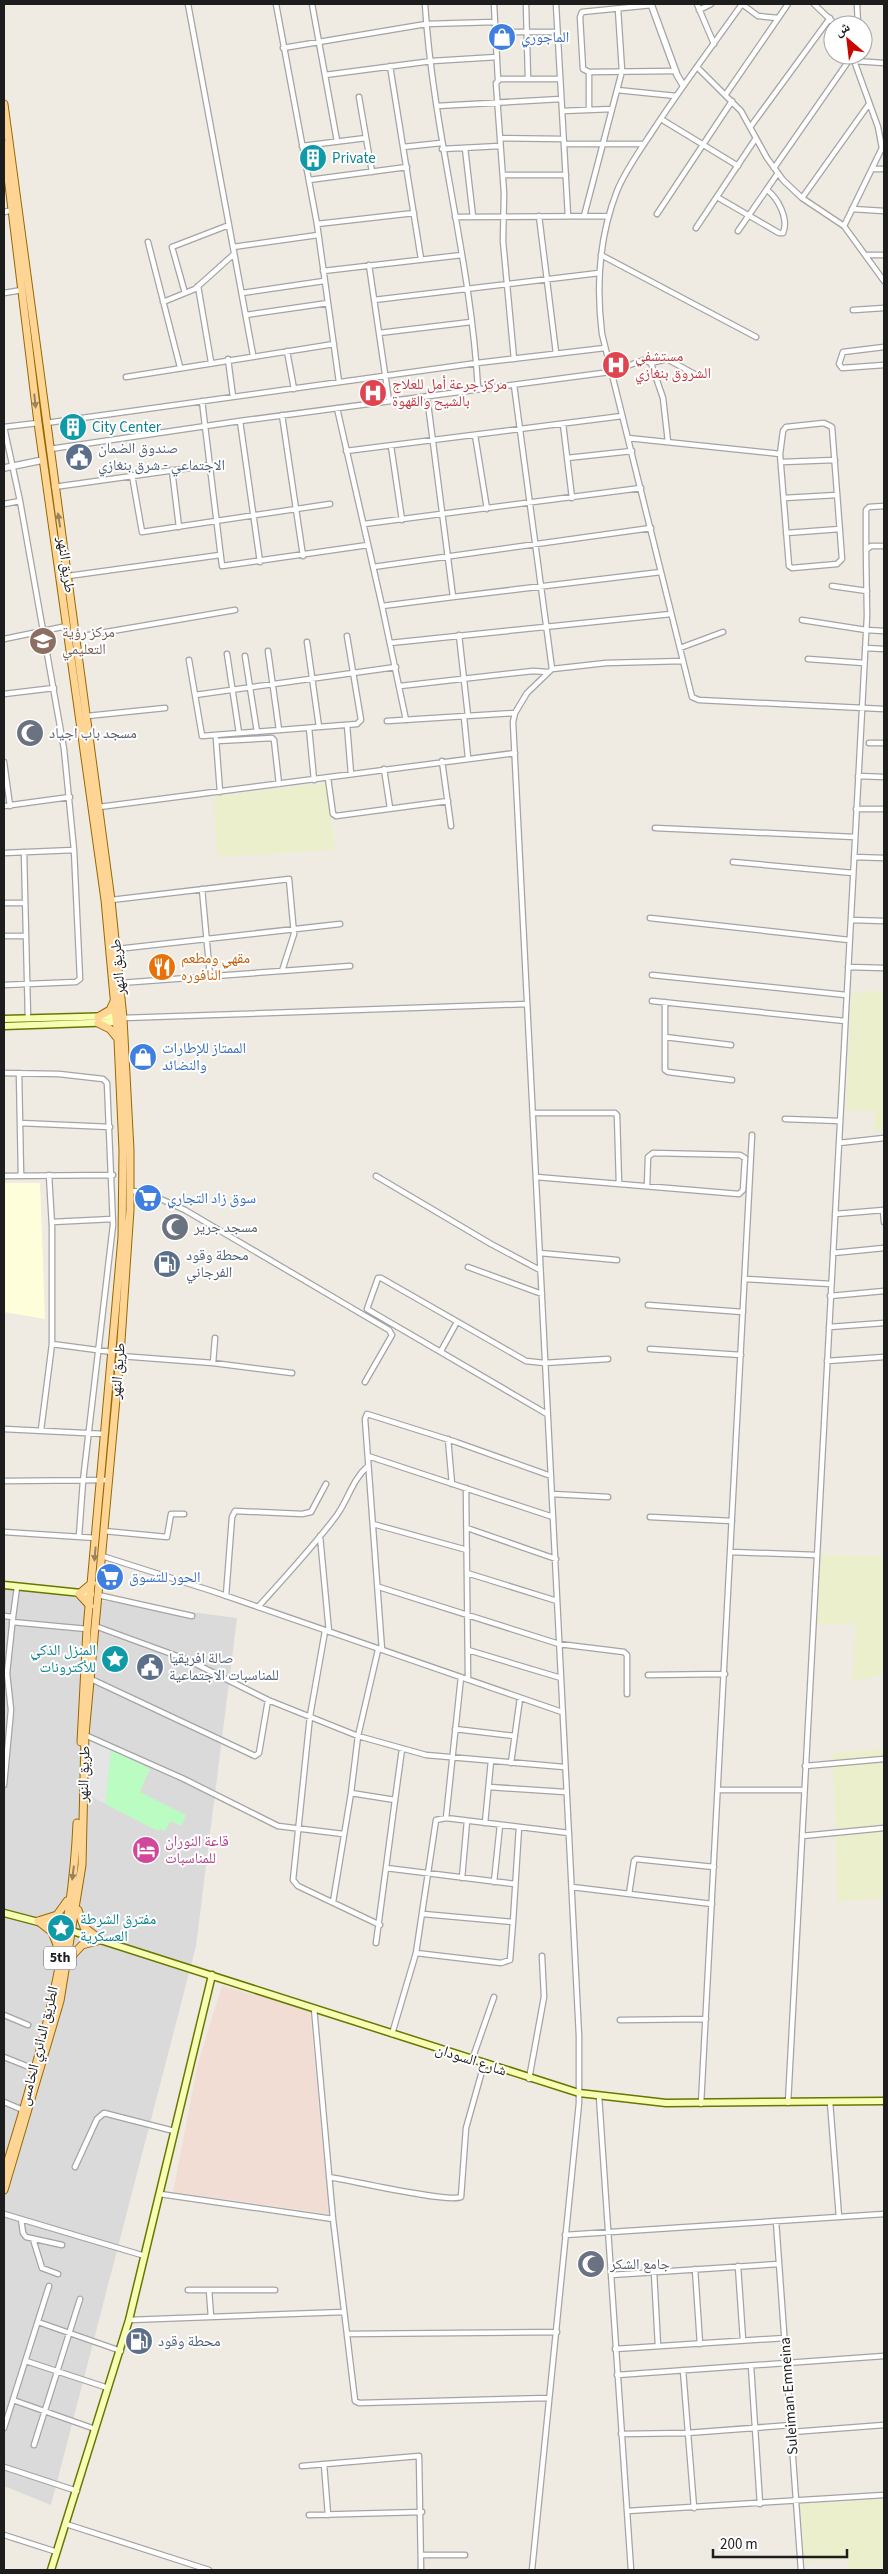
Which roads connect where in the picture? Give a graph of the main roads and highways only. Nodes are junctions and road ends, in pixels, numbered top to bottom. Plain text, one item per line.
1 (4, 104) edge
2 (4, 144) edge
3 (31, 337) junction
4 (62, 566) junction
5 (116, 996) junction
6 (4, 1019) edge
7 (119, 1019) junction
8 (98, 1020) junction
9 (4, 1026) edge
10 (118, 1040) junction
11 (117, 1354) junction
12 (105, 1481) junction
13 (92, 1583) junction
14 (4, 1585) edge
15 (79, 1594) junction
16 (94, 1595) junction
17 (90, 1606) junction
18 (83, 1736) junction
19 (82, 1835) joint
20 (70, 1894) junction
21 (77, 1904) junction
22 (4, 1913) edge
23 (38, 1921) junction
24 (69, 1930) junction
25 (101, 1940) junction
26 (60, 1957) junction
27 (68, 1962) junction
28 (212, 1975) junction
29 (884, 2101) edge
30 (4, 2173) edge
31 (4, 2190) edge
32 (51, 2570) edge

1 - 3 main road, طريق النهر
2 - 3 main road, طريق النهر
4 -> 3 main road, طريق النهر
3 -> 4 main road, طريق النهر
4 - 5 main road, طريق النهر
4 - 7 main road, طريق النهر
5 - 7 main road, طريق النهر
5 - 8 main road
6 - 8 main road
7 - 8 main road
7 - 10 main road, طريق النهر
7 - 11 main road, طريق النهر
8 - 9 main road
8 - 10 main road
10 - 11 main road, طريق النهر
11 - 12 main road, طريق النهر
11 - 12 main road, طريق النهر
12 -> 13 main road, طريق النهر
12 - 16 main road, طريق النهر
13 - 15 main road
13 - 16 main road, طريق النهر
14 - 15 main road
15 - 16 main road
15 - 17 main road
16 - 17 main road, طريق النهر
16 - 18 main road, طريق النهر
17 - 18 main road, طريق النهر
18 - 19 main road, طريق النهر
18 -> 20 main road, الطريق الدائري الخامس / 5th
19 - 21 main road, الطريق الدائري الخامس / 5th
20 - 23 main road
20 - 24 main road, الطريق الدائري الخامس / 5th
21 - 24 main road, الطريق الدائري الخامس / 5th
21 - 25 main road
22 - 23 main road, شارع السودان
23 - 24 main road, شارع السودان
23 - 26 main road
24 - 25 main road, شارع السودان
24 - 26 main road, الطريق الدائري الخامس / 5th
24 - 27 main road, الطريق الدائري الخامس / 5th
25 - 27 main road
25 - 28 main road, شارع السودان
26 - 30 main road, الطريق الدائري الخامس / 5th
27 - 31 main road, الطريق الدائري الخامس / 5th
28 - 29 main road, شارع السودان
28 - 32 main road

